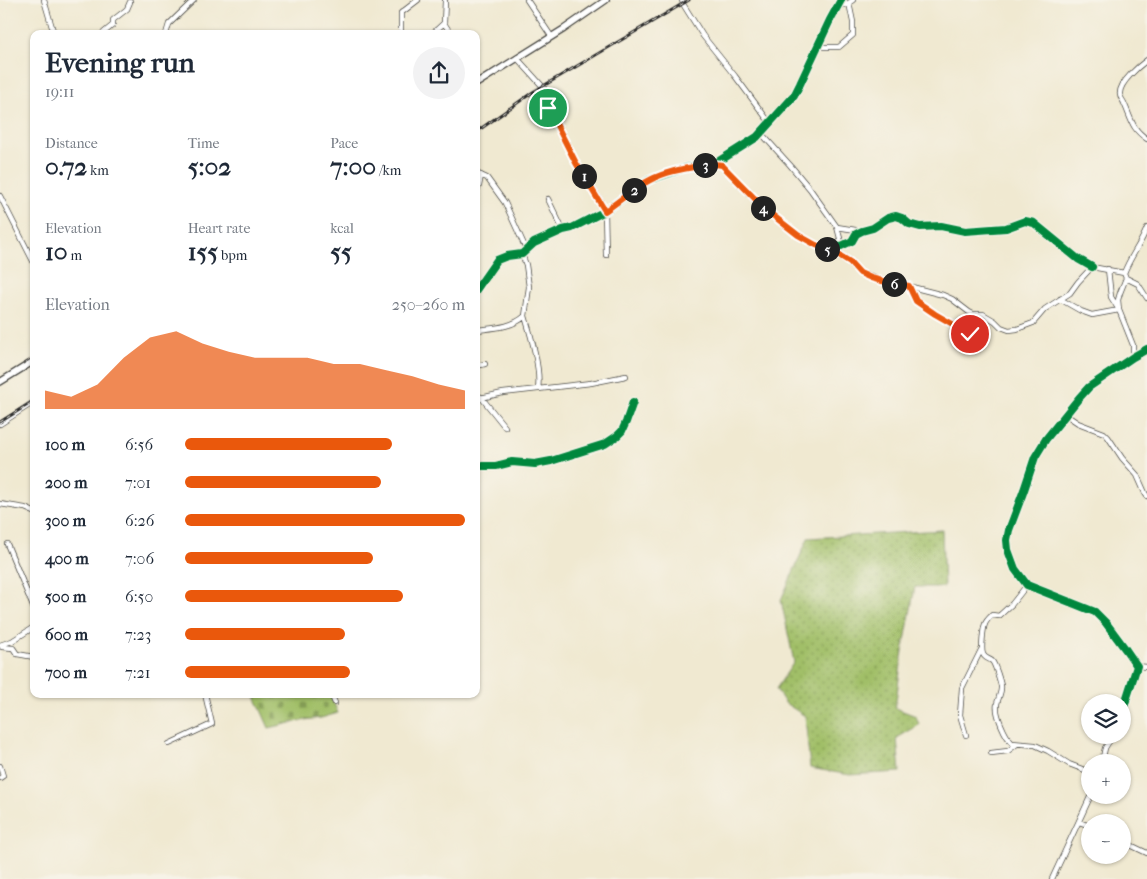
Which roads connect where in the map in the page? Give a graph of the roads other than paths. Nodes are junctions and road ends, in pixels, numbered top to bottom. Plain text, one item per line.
1 (44, 0) edge
2 (194, 0) edge
3 (418, 0) edge
4 (527, 0) edge
5 (605, 0) edge
6 (682, 0) edge
7 (841, 0) edge
8 (445, 1) edge
9 (130, 2) dead end
10 (851, 2) edge
11 (838, 6) junction
12 (444, 23) junction
13 (53, 30) edge
14 (106, 30) edge
15 (167, 30) edge
16 (401, 30) edge
17 (436, 30) edge
18 (448, 30) edge
19 (551, 36) junction
20 (817, 46) junction
21 (517, 58) junction
22 (1147, 60) edge
23 (480, 82) edge
24 (770, 123) junction
25 (761, 133) junction
26 (1147, 139) edge
27 (716, 163) junction
28 (480, 175) edge
29 (0, 196) edge
30 (548, 199) dead end
31 (605, 211) junction
32 (837, 227) junction
33 (1147, 228) edge
34 (564, 230) junction
35 (862, 231) junction
36 (842, 246) junction
37 (526, 249) junction
38 (834, 252) junction
39 (522, 254) junction
40 (30, 255) edge
41 (606, 255) dead end
42 (1092, 267) junction
43 (1108, 269) junction
44 (1125, 275) junction
45 (480, 284) edge
46 (909, 286) junction
47 (1147, 298) edge
48 (1060, 300) junction
49 (1119, 310) junction
50 (525, 316) junction
51 (480, 330) edge
52 (970, 334) dead end
53 (1147, 349) edge
54 (1133, 357) junction
55 (30, 363) edge
56 (486, 364) dead end
57 (480, 365) edge
58 (626, 376) dead end
59 (0, 382) edge
60 (538, 389) junction
61 (480, 398) edge
62 (480, 399) edge
63 (633, 402) dead end
64 (30, 405) edge
65 (1066, 415) junction
66 (0, 424) edge
67 (505, 427) dead end
68 (480, 466) edge
69 (1147, 496) edge
70 (0, 504) edge
71 (30, 510) edge
72 (7, 544) dead end
73 (1027, 585) junction
74 (30, 599) edge
75 (30, 630) edge
76 (0, 646) edge
77 (982, 649) junction
78 (30, 656) edge
79 (1137, 666) junction
80 (1147, 667) edge
81 (1128, 694) edge
82 (206, 698) edge
83 (333, 698) edge
84 (335, 703) dead end
85 (966, 734) dead end
86 (169, 744) dead end
87 (1017, 744) junction
88 (991, 753) dead end
89 (0, 766) edge
90 (1081, 769) edge
91 (0, 778) edge
92 (1087, 804) edge
93 (1079, 822) joint
94 (1131, 845) edge
95 (1147, 852) edge
96 (1052, 879) edge

1 - 13 street
2 - 15 street
3 - 16 street
4 - 19 street
5 - 19 main road
6 - 24 street
7 - 11 street
8 - 12 street
9 - 14 street
10 - 11 street
10 - 20 street
11 - 20 street
12 - 17 street
12 - 18 street
19 - 21 main road
20 - 24 street
21 - 23 main road
21 - 31 street
22 - 26 street
24 - 25 street
25 - 27 street
25 - 32 street
27 - 31 street
27 - 38 street
28 - 37 street
29 - 40 street
30 - 34 street
31 - 34 street
31 - 41 street
32 - 35 street
32 - 36 street
33 - 44 street
34 - 37 street
35 - 36 street
35 - 42 street
36 - 38 street
37 - 39 street
38 - 46 street
39 - 45 street
39 - 50 street
42 - 43 street
42 - 48 street
43 - 44 street
43 - 49 street
44 - 47 street
44 - 49 street
46 - 48 street
46 - 52 street
48 - 49 street
49 - 54 street
50 - 51 street
50 - 60 street
53 - 54 street
54 - 65 street
55 - 59 main road
56 - 57 street
58 - 60 street
60 - 61 street
62 - 67 street
63 - 68 street
64 - 66 street
65 - 69 street
65 - 73 street
70 - 71 street
72 - 74 street
73 - 77 street
73 - 79 street
75 - 76 street
76 - 78 street
77 - 85 street
77 - 87 street
79 - 80 street
79 - 81 street
82 - 86 street
83 - 84 street
87 - 88 street
87 - 90 street
89 - 91 street
92 - 93 street
93 - 96 street
94 - 95 street

